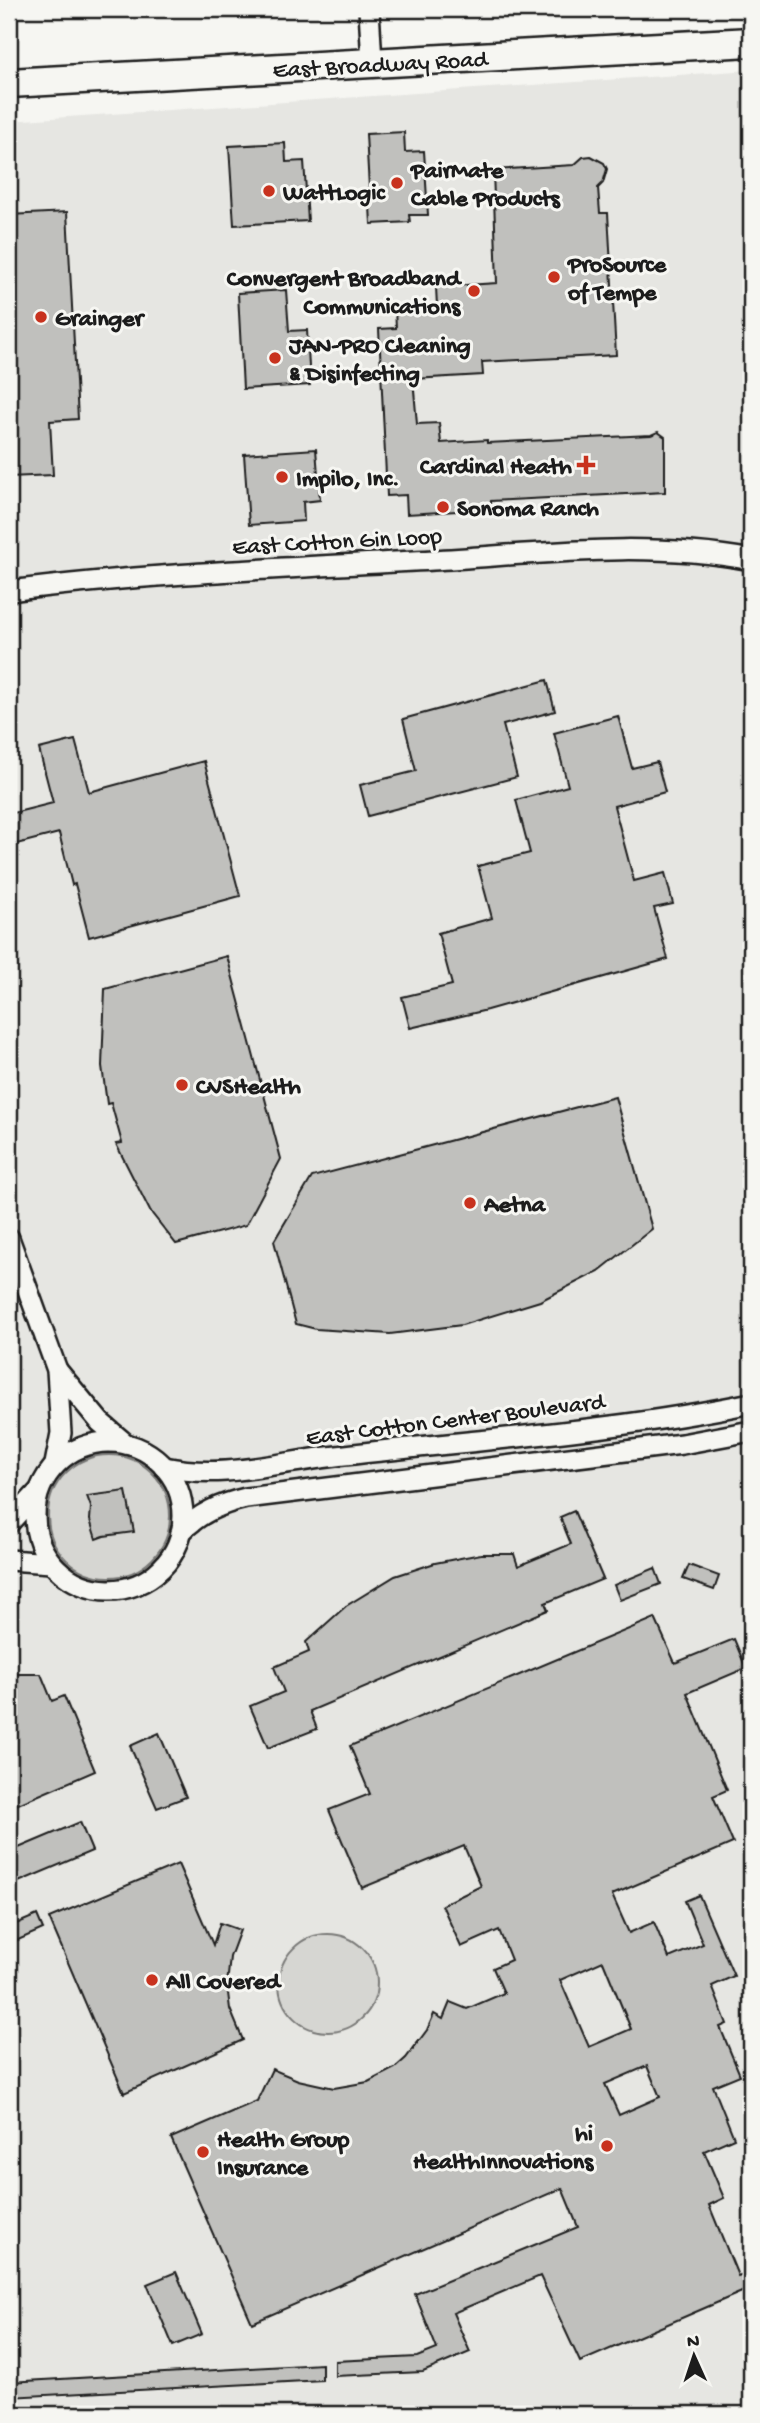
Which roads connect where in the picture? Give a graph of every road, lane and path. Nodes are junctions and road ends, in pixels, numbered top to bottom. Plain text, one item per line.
1 (369, 9) edge
2 (751, 42) edge
3 (372, 63) junction
4 (9, 83) edge
5 (751, 560) edge
6 (9, 590) edge
7 (9, 1238) edge
8 (57, 1370) junction
9 (751, 1403) edge
10 (751, 1431) edge
11 (505, 1438) junction
12 (126, 1444) junction
13 (55, 1464) junction
14 (164, 1466) junction
15 (340, 1486) junction
16 (38, 1492) junction
17 (9, 1523) edge
18 (181, 1532) junction
19 (9, 1560) edge
20 (51, 1563) junction

1 - 3 street
2 - 3 main road, East Broadway Road
3 - 4 main road, East Broadway Road
5 - 6 street, East Cotton Gin Loop
7 - 8 street
8 - 12 street
8 - 13 street
9 - 11 street, East Cotton Center Boulevard
10 - 15 street, East Cotton Center Boulevard
11 - 14 street, East Cotton Center Boulevard
11 - 15 street
12 - 13 street, East Cotton Center Boulevard
12 - 14 street, East Cotton Center Boulevard
13 - 16 street, East Cotton Center Boulevard
14 - 18 street, East Cotton Center Boulevard
15 - 18 street, East Cotton Center Boulevard
16 - 17 street, East Cotton Center Boulevard
16 - 20 street, East Cotton Center Boulevard
18 - 20 street, East Cotton Center Boulevard
19 - 20 street

